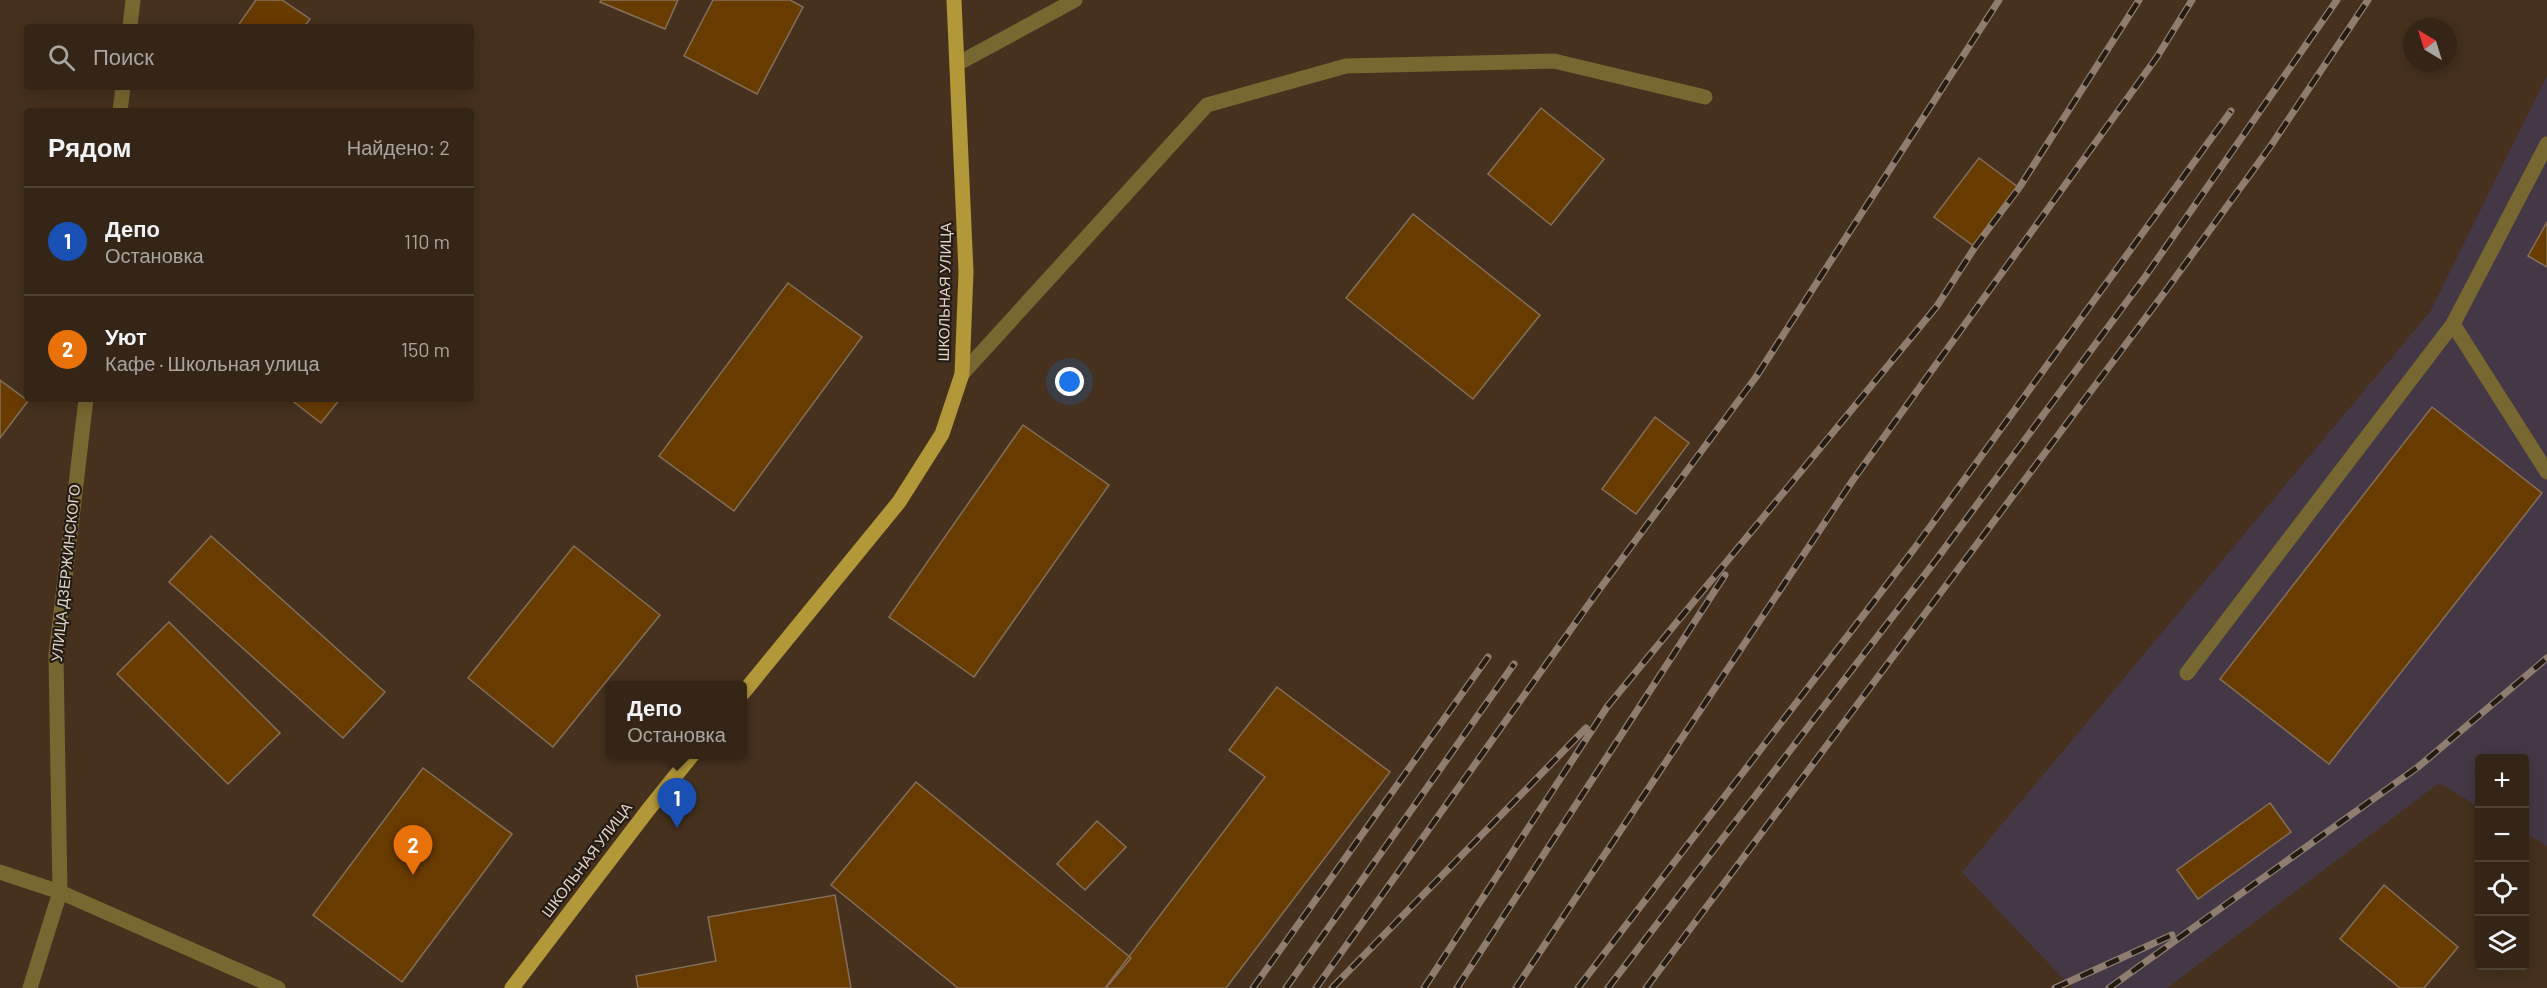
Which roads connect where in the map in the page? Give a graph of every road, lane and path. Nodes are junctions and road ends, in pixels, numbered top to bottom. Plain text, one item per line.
1 (133, 0) edge
2 (954, 0) edge
3 (1075, 0) edge
4 (130, 24) edge
5 (957, 64) junction
6 (123, 90) edge
7 (1705, 97) dead end
8 (120, 108) edge
9 (2547, 144) edge
10 (2453, 324) junction
11 (962, 374) junction
12 (86, 402) edge
13 (2547, 472) edge
14 (2187, 673) dead end
15 (747, 688) edge
16 (689, 759) edge
17 (0, 872) edge
18 (60, 892) junction
19 (30, 988) edge
20 (279, 988) edge
21 (512, 988) edge

1 - 4 street
2 - 5 main road, ШКОЛЬНАЯ УЛИЦА
3 - 5 street
5 - 11 main road, ШКОЛЬНАЯ УЛИЦА
6 - 8 street
7 - 11 street
9 - 10 street
10 - 13 street
10 - 14 street
11 - 15 main road, ШКОЛЬНАЯ УЛИЦА
12 - 18 street, УЛИЦА ДЗЕРЖИНСКОГО
16 - 21 main road, ШКОЛЬНАЯ УЛИЦА
17 - 18 street
18 - 19 street, УЛИЦА ДЗЕРЖИНСКОГО
18 - 20 street

